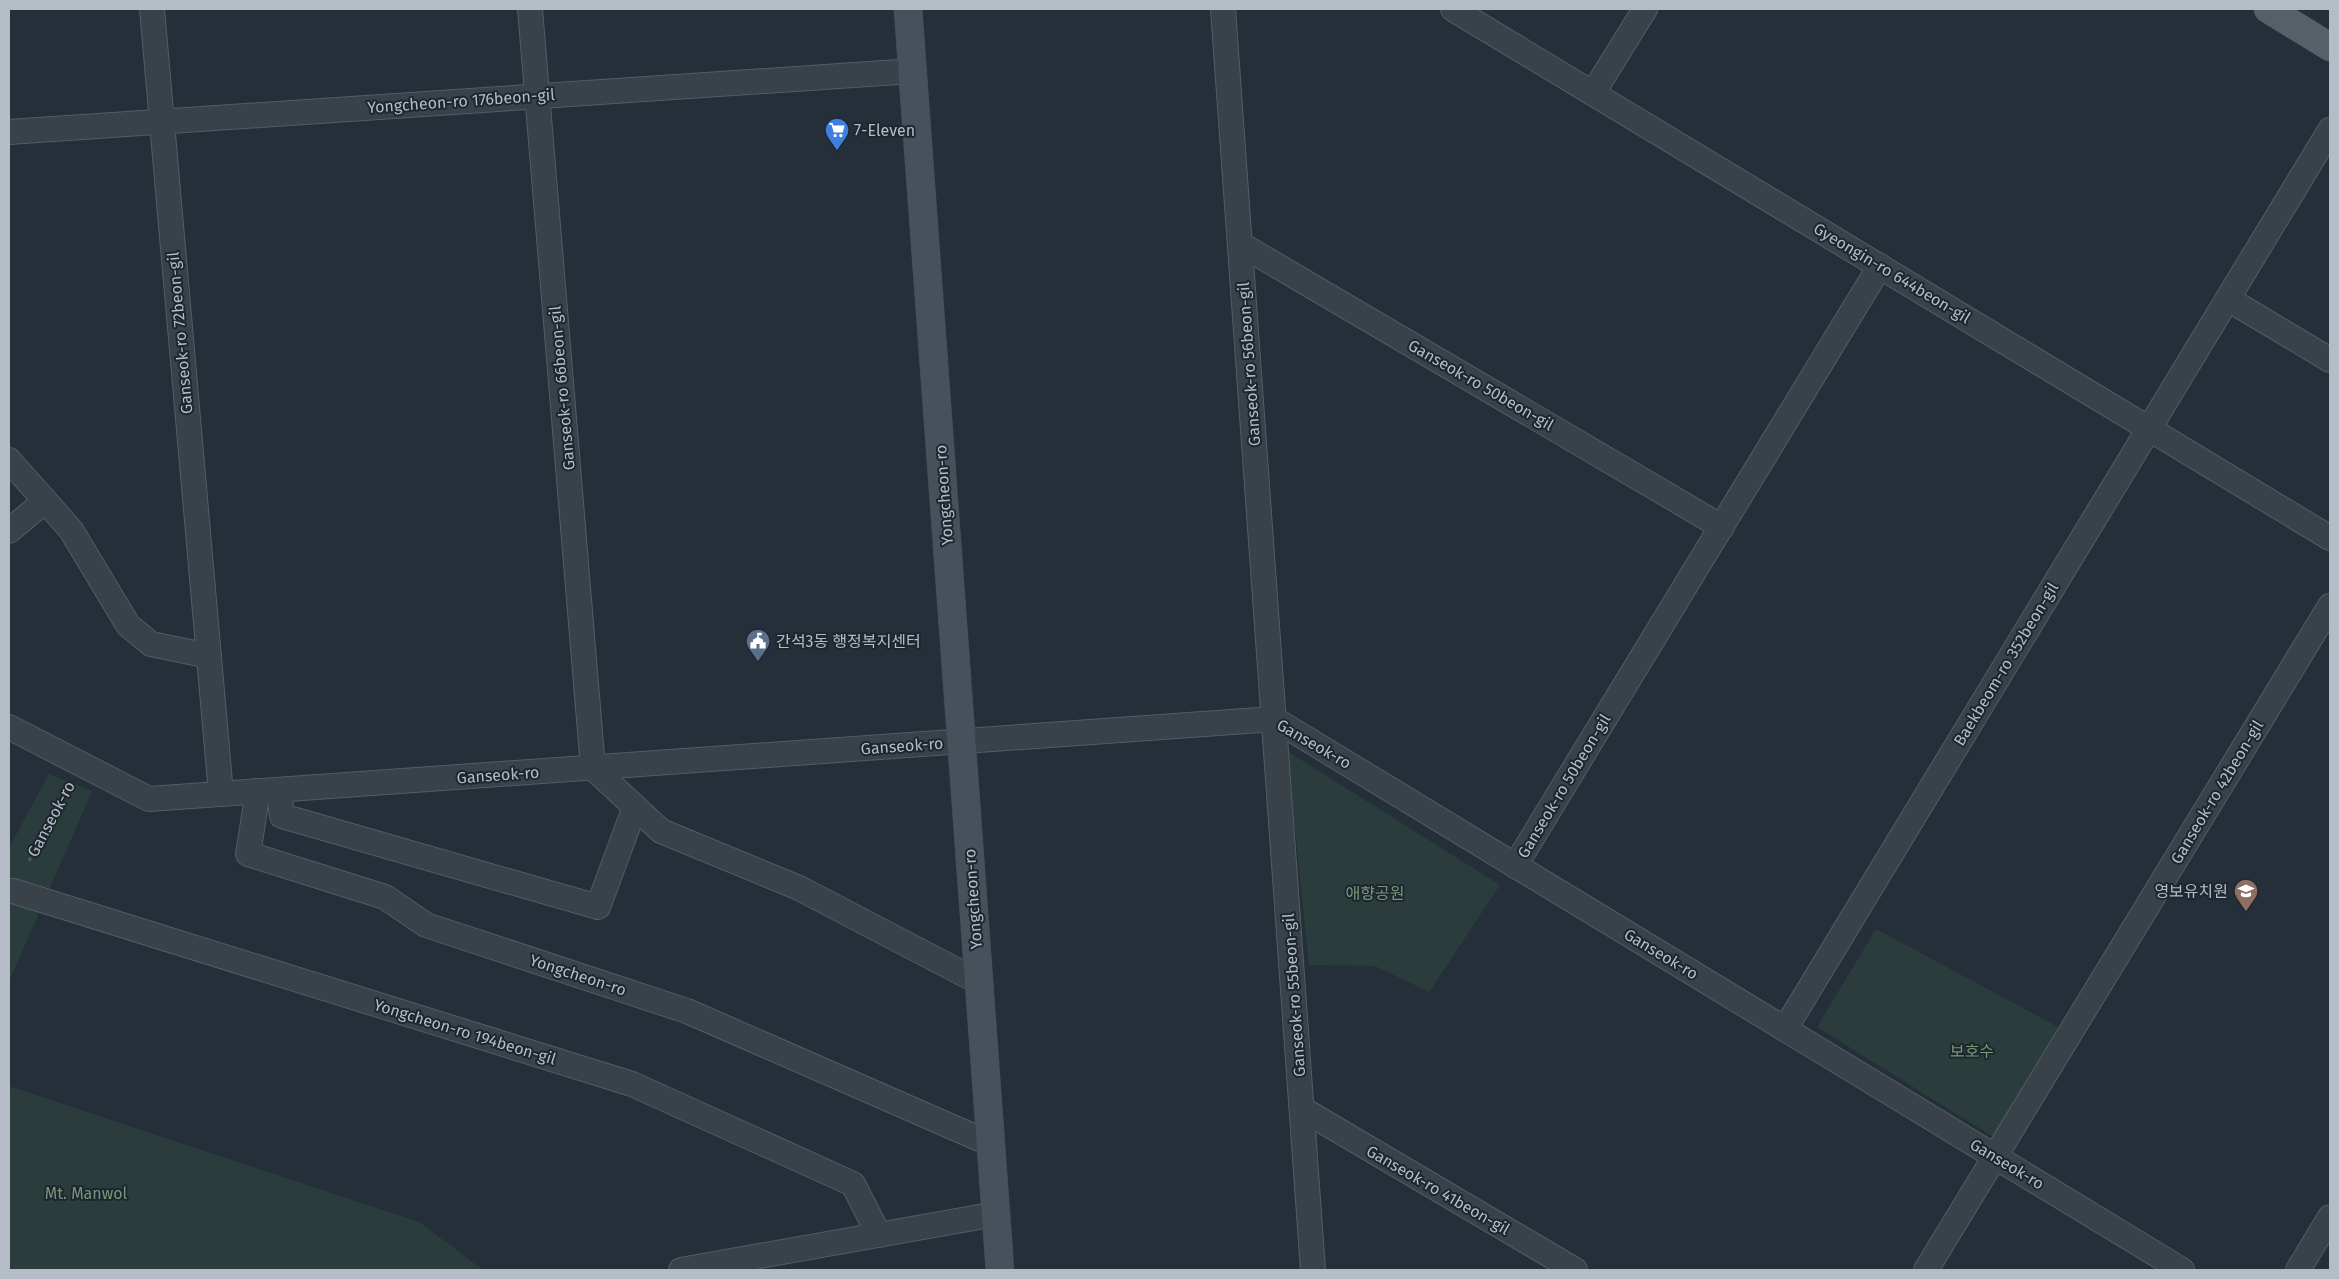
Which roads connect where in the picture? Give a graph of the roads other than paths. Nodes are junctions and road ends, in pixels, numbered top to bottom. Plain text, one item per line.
1 (152, 9) edge
2 (530, 9) edge
3 (908, 9) edge
4 (1223, 9) edge
5 (1453, 9) edge
6 (1645, 9) edge
7 (2268, 9) edge
8 (2330, 47) edge
9 (913, 71) junction
10 (1593, 93) junction
11 (537, 96) junction
12 (161, 120) junction
13 (2330, 130) edge
14 (9, 132) edge
15 (1240, 244) junction
16 (1880, 266) junction
17 (2228, 298) junction
18 (2330, 360) edge
19 (2149, 428) junction
20 (9, 460) edge
21 (45, 501) junction
22 (1722, 527) junction
23 (9, 531) edge
24 (2330, 538) edge
25 (2330, 606) edge
26 (209, 656) junction
27 (1274, 719) junction
28 (9, 727) edge
29 (962, 741) junction
30 (593, 768) junction
31 (268, 791) junction
32 (221, 794) junction
33 (635, 807) junction
34 (1516, 866) junction
35 (14, 880) edge
36 (979, 982) junction
37 (1785, 1029) junction
38 (1302, 1109) junction
39 (991, 1144) junction
40 (1995, 1156) junction
41 (996, 1214) junction
42 (2330, 1217) edge
43 (879, 1235) junction
44 (681, 1270) edge
45 (1000, 1270) edge
46 (1313, 1270) edge
47 (1575, 1270) edge
48 (1926, 1270) edge
49 (2182, 1270) edge
50 (2298, 1270) edge

1 - 12 lane, Ganseok-ro 72beon-gil
2 - 11 lane, Ganseok-ro 66beon-gil
3 - 9 street, Yongcheon-ro
4 - 15 lane, Ganseok-ro 56beon-gil
5 - 10 lane, Gyeongin-ro 644beon-gil
6 - 10 lane
7 - 8 main road
9 - 11 lane, Yongcheon-ro 176beon-gil
9 - 29 street, Yongcheon-ro
10 - 16 lane, Gyeongin-ro 644beon-gil
11 - 12 lane, Yongcheon-ro 176beon-gil
11 - 30 lane, Ganseok-ro 66beon-gil
12 - 14 lane, Yongcheon-ro 176beon-gil
12 - 26 lane, Ganseok-ro 72beon-gil
13 - 17 lane, Baekbeom-ro 352beon-gil
15 - 22 lane, Ganseok-ro 50beon-gil
15 - 27 lane, Ganseok-ro 56beon-gil
16 - 19 lane, Gyeongin-ro 644beon-gil
16 - 22 lane, Ganseok-ro 50beon-gil
17 - 18 lane
17 - 19 lane, Baekbeom-ro 352beon-gil
19 - 24 lane, Gyeongin-ro 644beon-gil
19 - 37 lane, Baekbeom-ro 352beon-gil
20 - 21 lane
21 - 23 lane
21 - 26 lane
22 - 34 lane, Ganseok-ro 50beon-gil
25 - 40 lane, Ganseok-ro 42beon-gil
26 - 32 lane, Ganseok-ro 72beon-gil
27 - 29 lane, Ganseok-ro
27 - 34 lane, Ganseok-ro
27 - 38 lane, Ganseok-ro 55beon-gil
28 - 32 lane, Ganseok-ro
29 - 30 lane, Ganseok-ro
29 - 36 street, Yongcheon-ro
30 - 31 lane, Ganseok-ro
30 - 33 lane, Yongcheon-ro
31 - 32 lane, Ganseok-ro
31 - 33 lane
31 - 39 lane, Yongcheon-ro
33 - 36 lane, Yongcheon-ro
34 - 37 lane, Ganseok-ro
35 - 43 lane, Yongcheon-ro 194beon-gil
36 - 39 street, Yongcheon-ro
37 - 40 lane, Ganseok-ro
38 - 46 lane, Ganseok-ro 55beon-gil
38 - 47 lane, Ganseok-ro 41beon-gil
39 - 41 street, Yongcheon-ro
40 - 48 lane
40 - 49 lane, Ganseok-ro
41 - 43 lane
41 - 45 street, Yongcheon-ro
42 - 50 lane
43 - 44 lane

